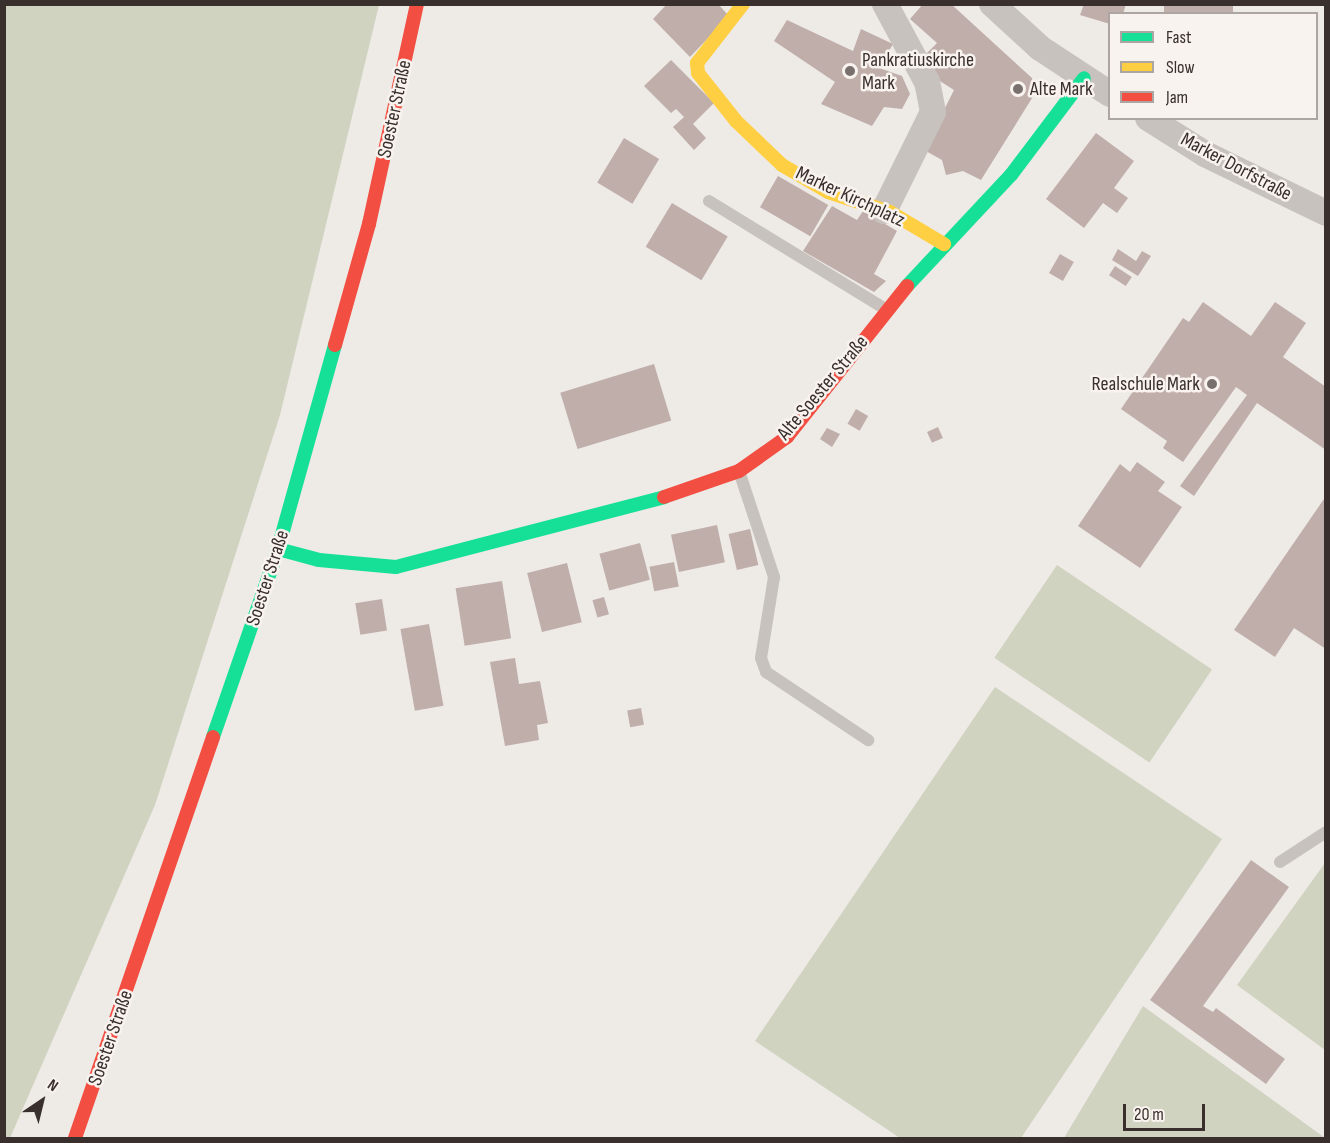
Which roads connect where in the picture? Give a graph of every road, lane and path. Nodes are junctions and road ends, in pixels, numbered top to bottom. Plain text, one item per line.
1 (417, 4) edge
2 (743, 4) edge
3 (885, 4) edge
4 (993, 4) edge
5 (1084, 78) junction
6 (1108, 93) edge
7 (1151, 120) edge
8 (709, 201) dead end
9 (884, 211) junction
10 (1326, 213) edge
11 (944, 244) junction
12 (887, 310) junction
13 (739, 471) junction
14 (278, 549) junction
15 (868, 740) dead end
16 (1326, 832) edge
17 (1280, 862) dead end
18 (75, 1138) edge

1 - 14 street, Soester Straße
2 - 9 street, Marker Kirchplatz
3 - 9 street
4 - 5 street
5 - 6 street
5 - 11 street, Alte Soester Straße
7 - 10 street, Marker Dorfstraße
8 - 12 lane
9 - 11 street, Marker Kirchplatz
11 - 12 street, Alte Soester Straße
12 - 13 street, Alte Soester Straße
13 - 14 street, Alte Soester Straße
13 - 15 lane
14 - 18 street, Soester Straße
16 - 17 lane

